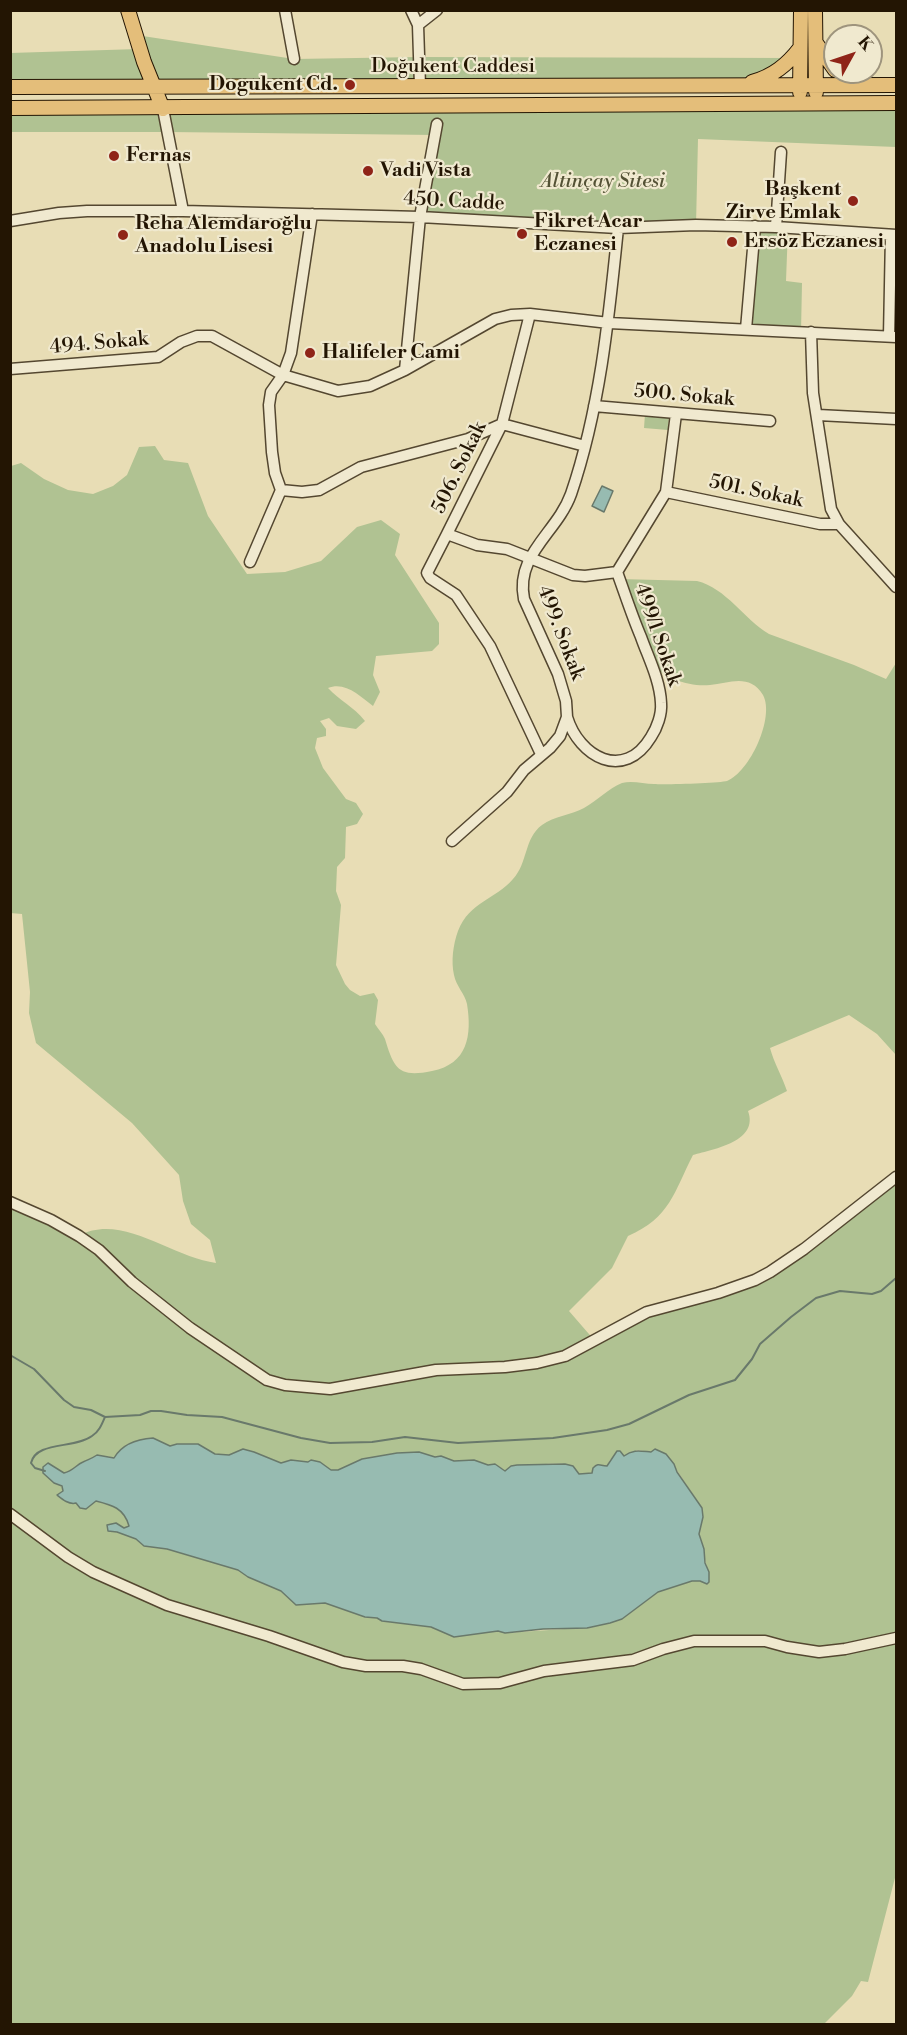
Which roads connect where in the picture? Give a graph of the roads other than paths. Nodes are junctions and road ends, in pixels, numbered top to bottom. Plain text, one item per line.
1 (128, 10) edge
2 (285, 10) edge
3 (411, 10) edge
4 (437, 10) edge
5 (801, 10) edge
6 (815, 10) edge
7 (418, 25) junction
8 (815, 42) junction
9 (800, 48) junction
10 (823, 54) edge
11 (294, 59) dead end
12 (799, 85) junction
13 (815, 85) junction
14 (859, 85) joint
15 (897, 85) edge
16 (153, 86) junction
17 (420, 86) junction
18 (740, 86) junction
19 (10, 87) edge
20 (800, 103) junction
21 (816, 103) junction
22 (897, 103) edge
23 (10, 108) edge
24 (163, 109) junction
25 (437, 124) dead end
26 (781, 152) dead end
27 (183, 211) junction
28 (312, 214) junction
29 (420, 217) junction
30 (10, 221) edge
31 (755, 226) junction
32 (776, 227) junction
33 (618, 228) junction
34 (894, 235) edge
35 (530, 314) junction
36 (609, 322) junction
37 (746, 328) junction
38 (811, 332) junction
39 (893, 336) edge
40 (10, 369) edge
41 (405, 370) junction
42 (283, 375) junction
43 (594, 406) junction
44 (676, 414) junction
45 (818, 415) junction
46 (897, 419) edge
47 (770, 421) dead end
48 (502, 424) junction
49 (585, 446) junction
50 (281, 490) junction
51 (666, 492) junction
52 (839, 524) junction
53 (447, 534) junction
54 (529, 558) junction
55 (250, 562) dead end
56 (617, 572) junction
57 (897, 587) edge
58 (567, 717) junction
59 (541, 754) junction
60 (452, 841) dead end
61 (897, 1177) edge
62 (10, 1202) edge
63 (10, 1514) edge
64 (897, 1638) edge

1 - 16 main road
2 - 11 street
3 - 7 street
4 - 7 street
5 - 9 main road
6 - 8 main road
7 - 17 street
8 - 10 main road
8 - 13 main road
9 - 12 main road
9 - 18 main road
12 - 13 main road, Doğukent Caddesi
12 - 18 main road, Doğukent Caddesi
12 - 20 main road
13 - 14 main road, Doğukent Caddesi
13 - 21 main road
14 - 15 main road, Doğukent Caddesi
16 - 17 main road, Doğukent Caddesi
16 - 19 main road, Doğukent Caddesi
16 - 24 main road
17 - 18 main road, Doğukent Caddesi
20 - 21 main road, Doğukent Caddesi
20 - 24 main road, Doğukent Caddesi
21 - 22 main road, Doğukent Caddesi
23 - 24 main road, Doğukent Caddesi
24 - 27 street
25 - 29 street
26 - 32 street
27 - 28 street, 450. Cadde
27 - 30 street, 450. Cadde
28 - 29 street, 450. Cadde
28 - 42 street
29 - 33 street, 450. Cadde
29 - 41 street
31 - 32 street, 450. Cadde
31 - 33 street, 450. Cadde
31 - 37 street
32 - 34 street, 450. Cadde
33 - 36 street, 499. Sokak
34 - 39 street
35 - 36 street, 494. Sokak
35 - 41 street, 494. Sokak
35 - 48 street, 506. Sokak
36 - 37 street, 494. Sokak
36 - 43 street, 499. Sokak
37 - 38 street, 494. Sokak
38 - 39 street, 494. Sokak
38 - 45 street
40 - 42 street, 494. Sokak
41 - 42 street, 494. Sokak
42 - 50 street
43 - 44 street, 500. Sokak
43 - 49 street, 499. Sokak
44 - 47 street, 500. Sokak
44 - 51 street
45 - 46 street
45 - 52 street
48 - 49 street
48 - 50 street
48 - 53 street, 506. Sokak
49 - 54 street, 499. Sokak
50 - 55 street
51 - 52 street, 501. Sokak
51 - 56 street
52 - 57 street
53 - 54 street, 506. Sokak
53 - 59 street
54 - 56 street, 506. Sokak
54 - 58 street, 499. Sokak
56 - 58 street, 499/1 Sokak
58 - 59 street
59 - 60 street
61 - 62 street
63 - 64 street

